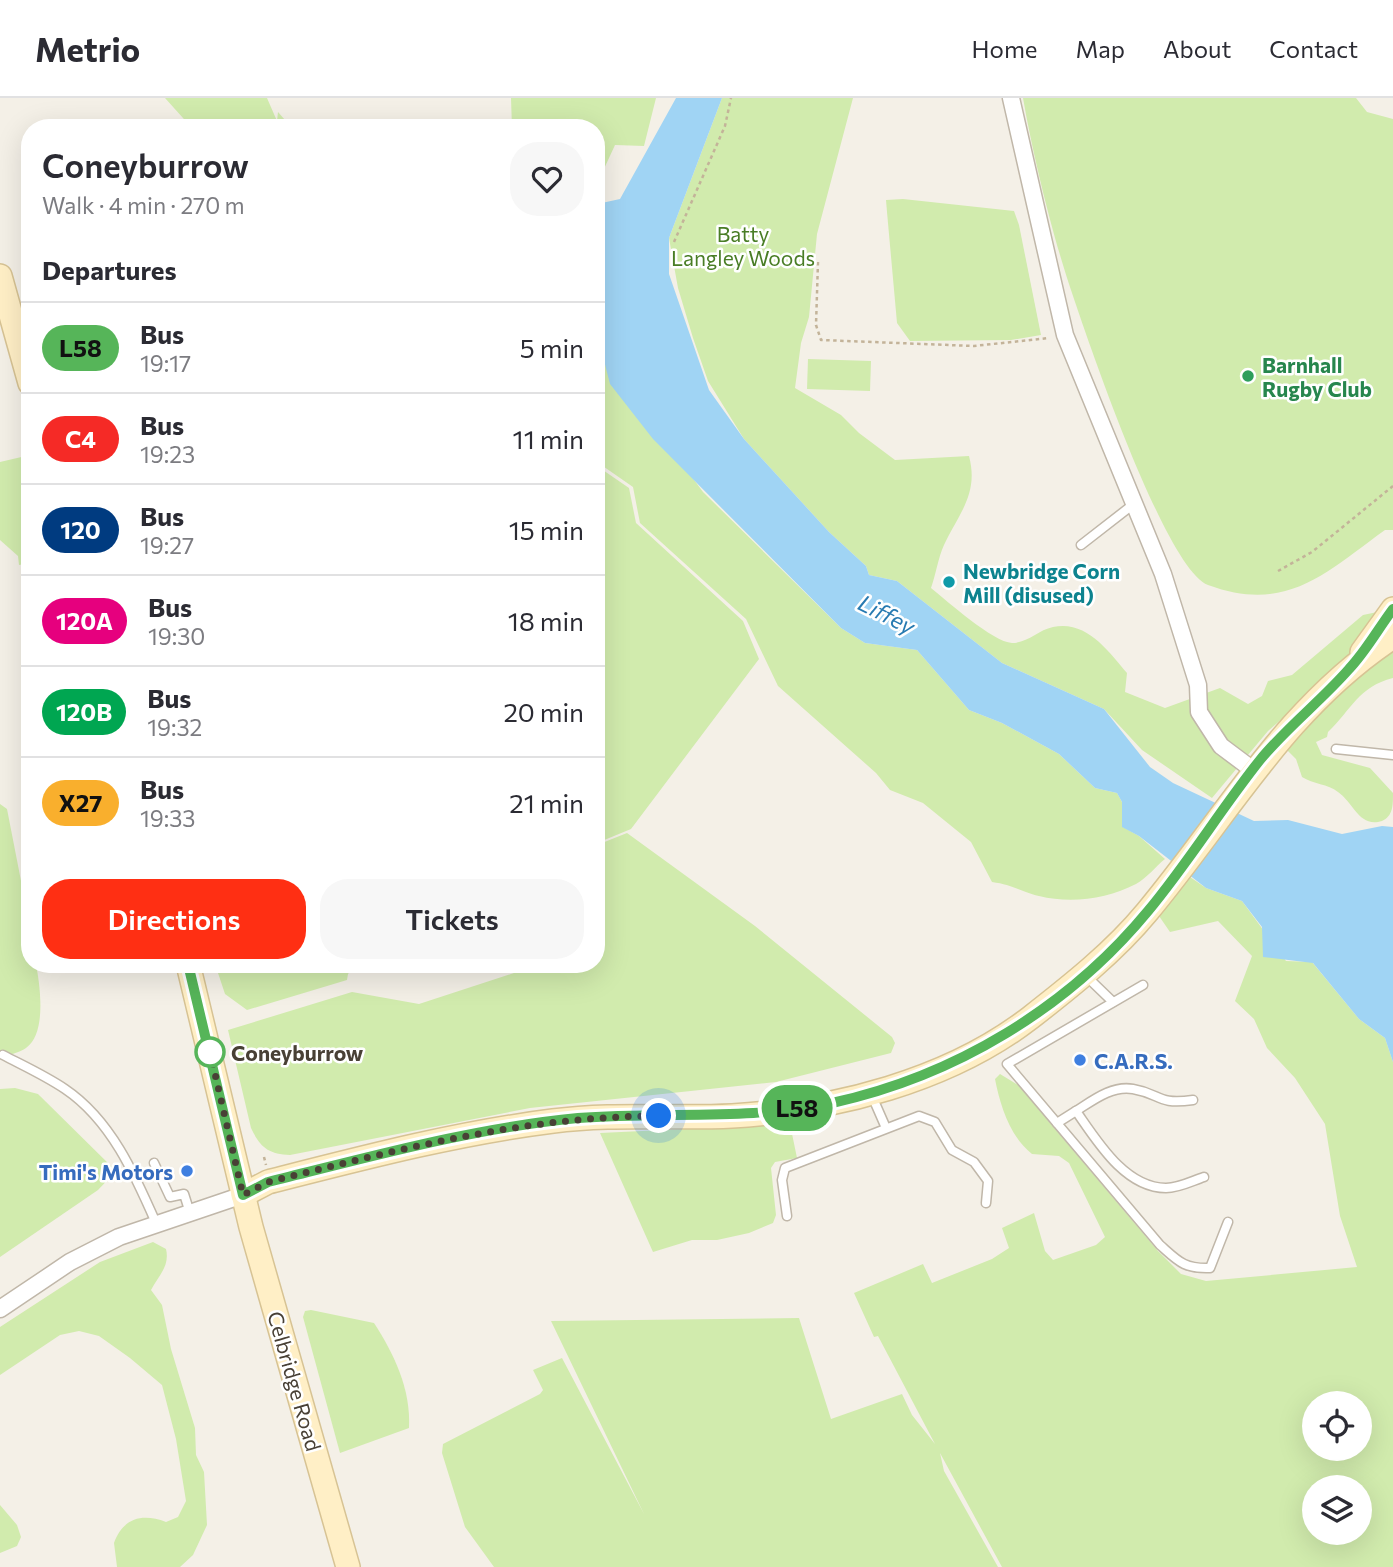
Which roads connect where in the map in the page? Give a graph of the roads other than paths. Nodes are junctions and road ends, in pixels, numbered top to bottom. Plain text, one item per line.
1 (1011, 98) edge
2 (0, 276) edge
3 (21, 351) edge
4 (1135, 503) junction
5 (1081, 545) dead end
6 (1393, 609) edge
7 (1393, 637) edge
8 (1350, 669) junction
9 (1336, 749) dead end
10 (1393, 755) edge
11 (1253, 770) junction
12 (190, 973) edge
13 (1084, 974) junction
14 (1143, 985) dead end
15 (1112, 1002) junction
16 (3, 1055) dead end
17 (871, 1092) junction
18 (1193, 1100) dead end
19 (1076, 1111) junction
20 (1057, 1123) junction
21 (886, 1128) junction
22 (154, 1163) dead end
23 (1204, 1177) dead end
24 (243, 1195) junction
25 (986, 1203) dead end
26 (190, 1213) junction
27 (788, 1216) dead end
28 (1228, 1222) dead end
29 (156, 1223) junction
30 (0, 1309) edge
31 (348, 1567) edge

1 - 4 street
2 - 3 main road
4 - 5 lane
4 - 11 street
6 - 8 main road
7 - 8 main road
8 - 11 main road
9 - 10 lane
11 - 13 main road
12 - 24 main road, Celbridge Road
13 - 15 lane
13 - 17 main road
14 - 15 lane
15 - 20 lane
16 - 29 lane
17 - 21 lane
17 - 24 main road
18 - 19 lane
19 - 20 lane
19 - 23 lane
20 - 28 lane
21 - 25 lane
21 - 27 lane
22 - 26 lane
24 - 26 street
24 - 31 main road, Celbridge Road
26 - 29 street
29 - 30 street

